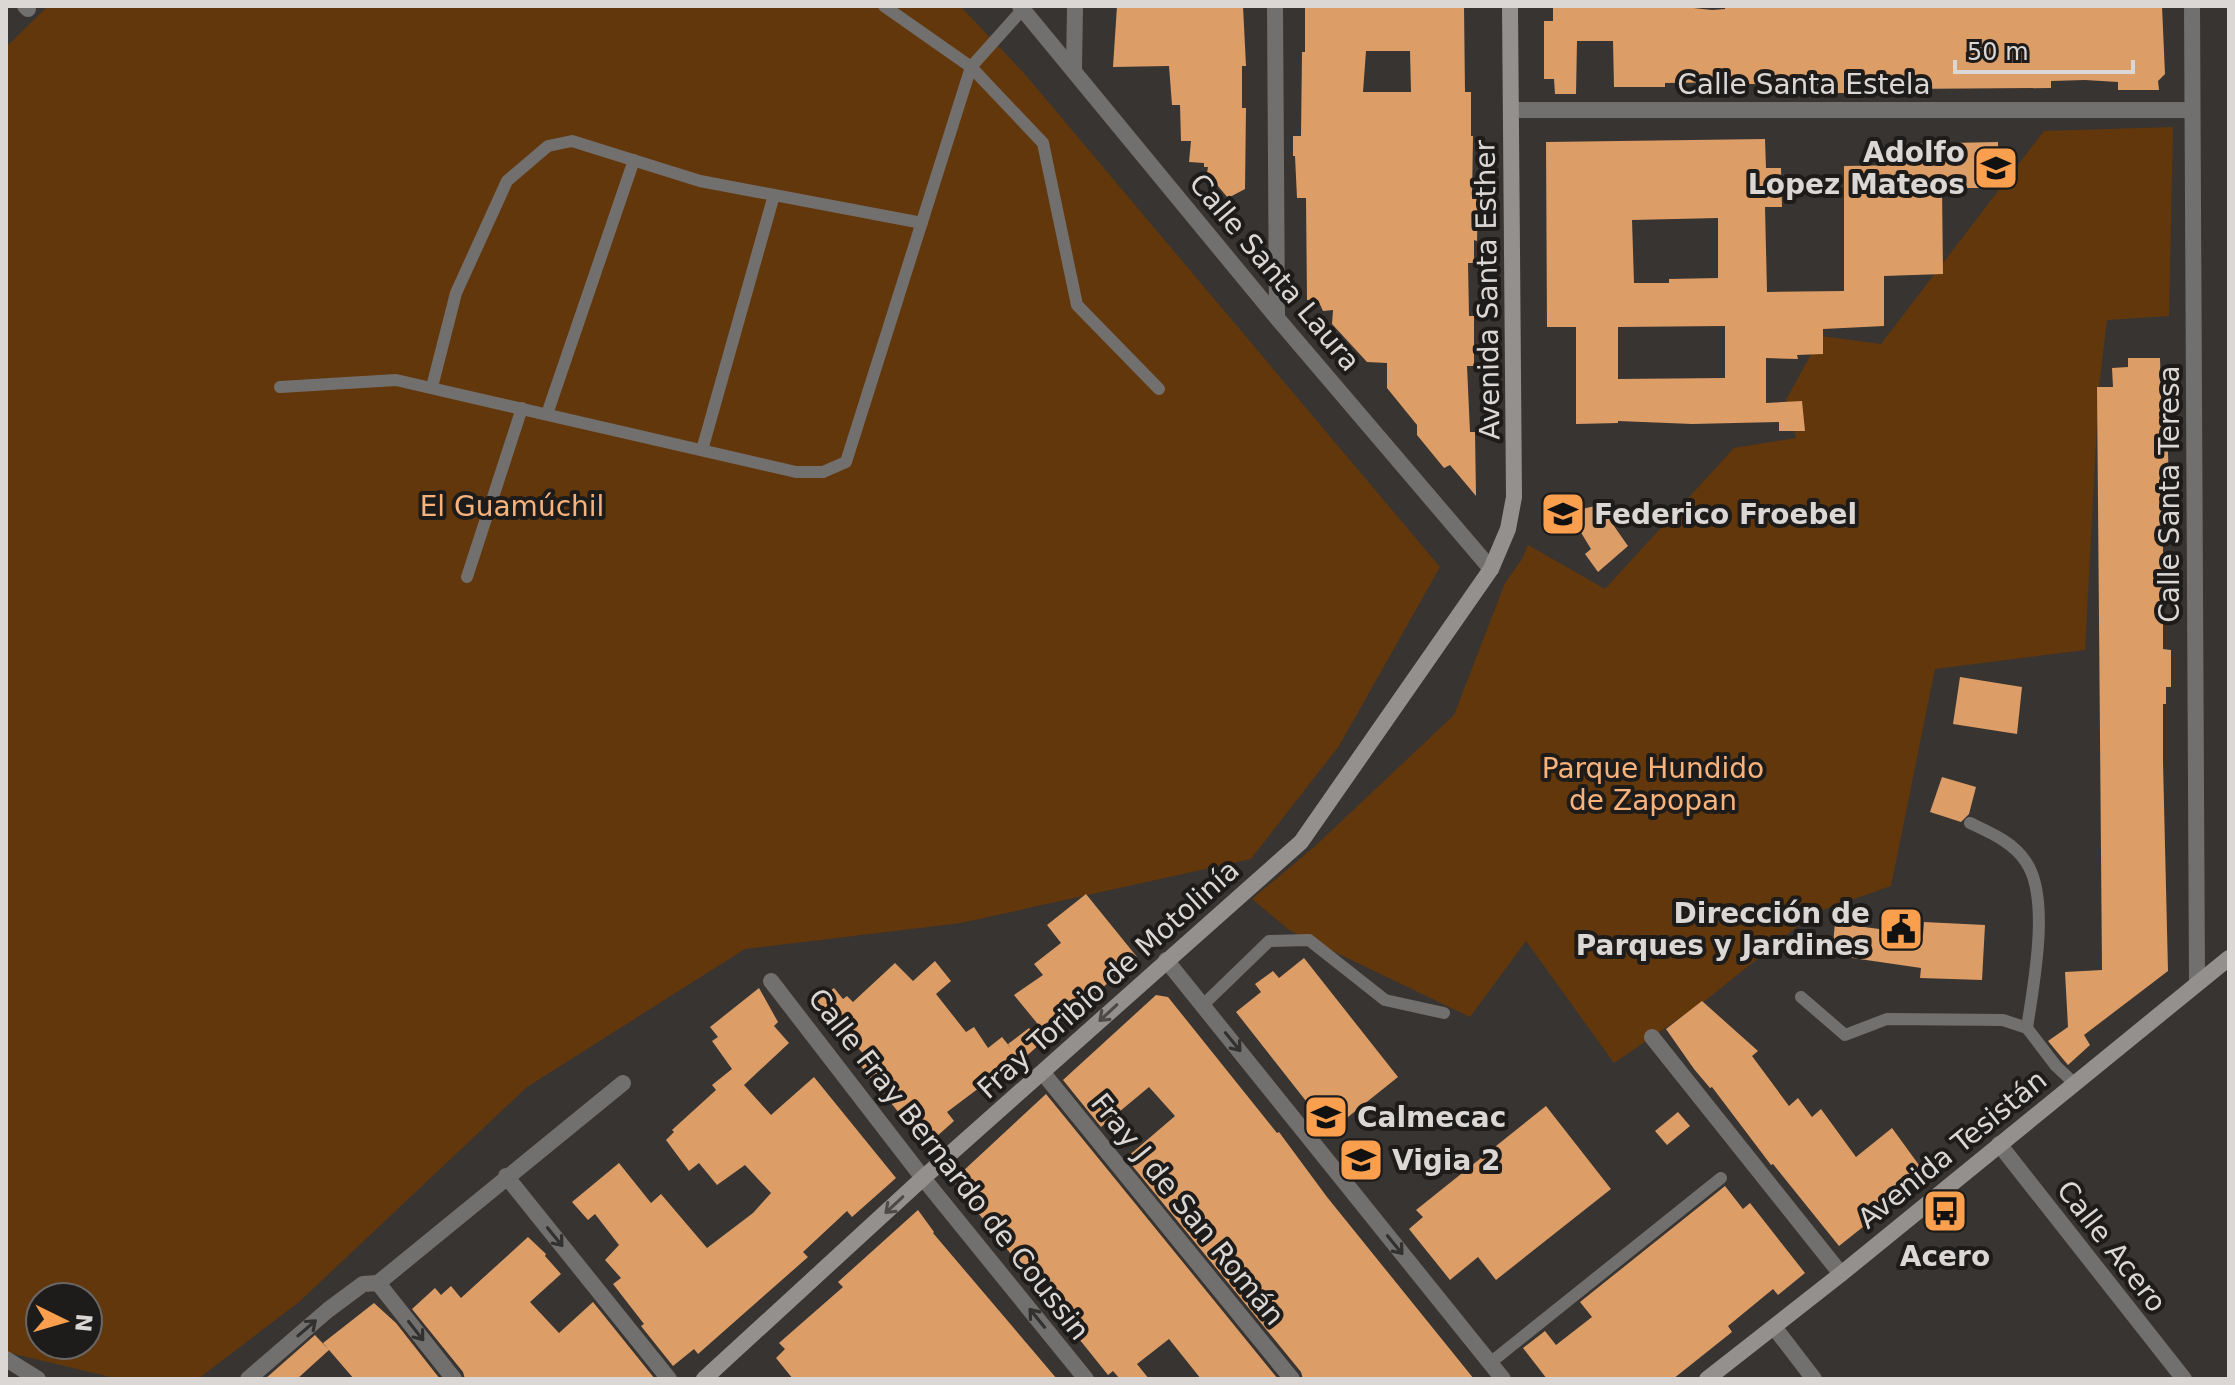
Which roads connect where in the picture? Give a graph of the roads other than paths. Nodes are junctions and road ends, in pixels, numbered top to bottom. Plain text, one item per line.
1 (884, 6) edge
2 (1075, 6) edge
3 (1275, 6) edge
4 (1510, 6) edge
5 (2192, 6) edge
6 (1021, 8) edge
7 (971, 67) junction
8 (1074, 69) junction
9 (1511, 110) junction
10 (2192, 110) junction
11 (634, 160) junction
12 (774, 195) junction
13 (922, 223) junction
14 (1277, 318) junction
15 (280, 387) dead end
16 (432, 387) junction
17 (1159, 389) dead end
18 (522, 408) junction
19 (547, 414) junction
20 (702, 450) junction
21 (1491, 569) junction
22 (467, 577) dead end
23 (1970, 823) dead end
24 (1166, 960) junction
25 (2228, 961) edge
26 (771, 981) dead end
27 (2197, 982) junction
28 (1801, 997) dead end
29 (1203, 1005) junction
30 (1444, 1013) dead end
31 (2027, 1028) junction
32 (1652, 1037) dead end
33 (1043, 1073) junction
34 (623, 1083) dead end
35 (2074, 1083) junction
36 (1999, 1144) junction
37 (506, 1176) junction
38 (923, 1178) junction
39 (1721, 1178) dead end
40 (1841, 1274) junction
41 (378, 1283) junction
42 (1774, 1327) junction
43 (6, 1359) edge
44 (1490, 1363) junction
45 (38, 1379) edge
46 (248, 1379) edge
47 (454, 1379) edge
48 (669, 1379) edge
49 (704, 1379) edge
50 (1086, 1379) edge
51 (1292, 1379) edge
52 (1503, 1379) edge
53 (1707, 1379) edge
54 (1814, 1379) edge
55 (2184, 1379) edge

1 - 7 lane
2 - 8 street
3 - 14 street
4 - 9 street, Avenida Santa Esther
5 - 10 street, Calle Santa Teresa
6 - 7 lane
6 - 8 street, Calle Santa Laura
7 - 13 lane
7 - 17 lane
8 - 14 street, Calle Santa Laura
9 - 10 street, Calle Santa Estela
9 - 21 street, Avenida Santa Esther
10 - 27 street, Calle Santa Teresa
11 - 12 lane
11 - 16 lane
11 - 19 lane
12 - 13 lane
12 - 20 lane
13 - 20 lane
14 - 21 street, Calle Santa Laura
15 - 16 lane
16 - 18 lane
18 - 19 lane
18 - 22 lane
19 - 20 lane
21 - 24 street, Fray Toribio de Motolinía
23 - 31 lane
24 - 29 street
24 -> 33 street, Fray Toribio de Motolinía
25 - 27 street, Avenida Tesistán
26 - 38 street, Calle Fray Bernardo de Coussin
27 - 35 street, Avenida Tesistán
28 - 31 lane
29 - 30 lane
29 -> 44 street
31 - 35 lane
32 - 40 street
33 - 38 street, Fray Toribio de Motolinía
33 - 51 street, Fray J de San Román
34 - 37 street
35 - 36 street, Avenida Tesistán
36 - 40 street, Avenida Tesistán
36 - 55 street, Calle Acero
37 - 41 street
37 -> 48 street
38 -> 49 street, Fray Toribio de Motolinía
50 -> 38 street, Calle Fray Bernardo de Coussin
39 - 44 lane
40 - 42 street, Avenida Tesistán
46 -> 41 street
41 -> 47 street
42 - 53 street, Avenida Tesistán
42 - 54 street
43 - 45 street
44 - 52 street

